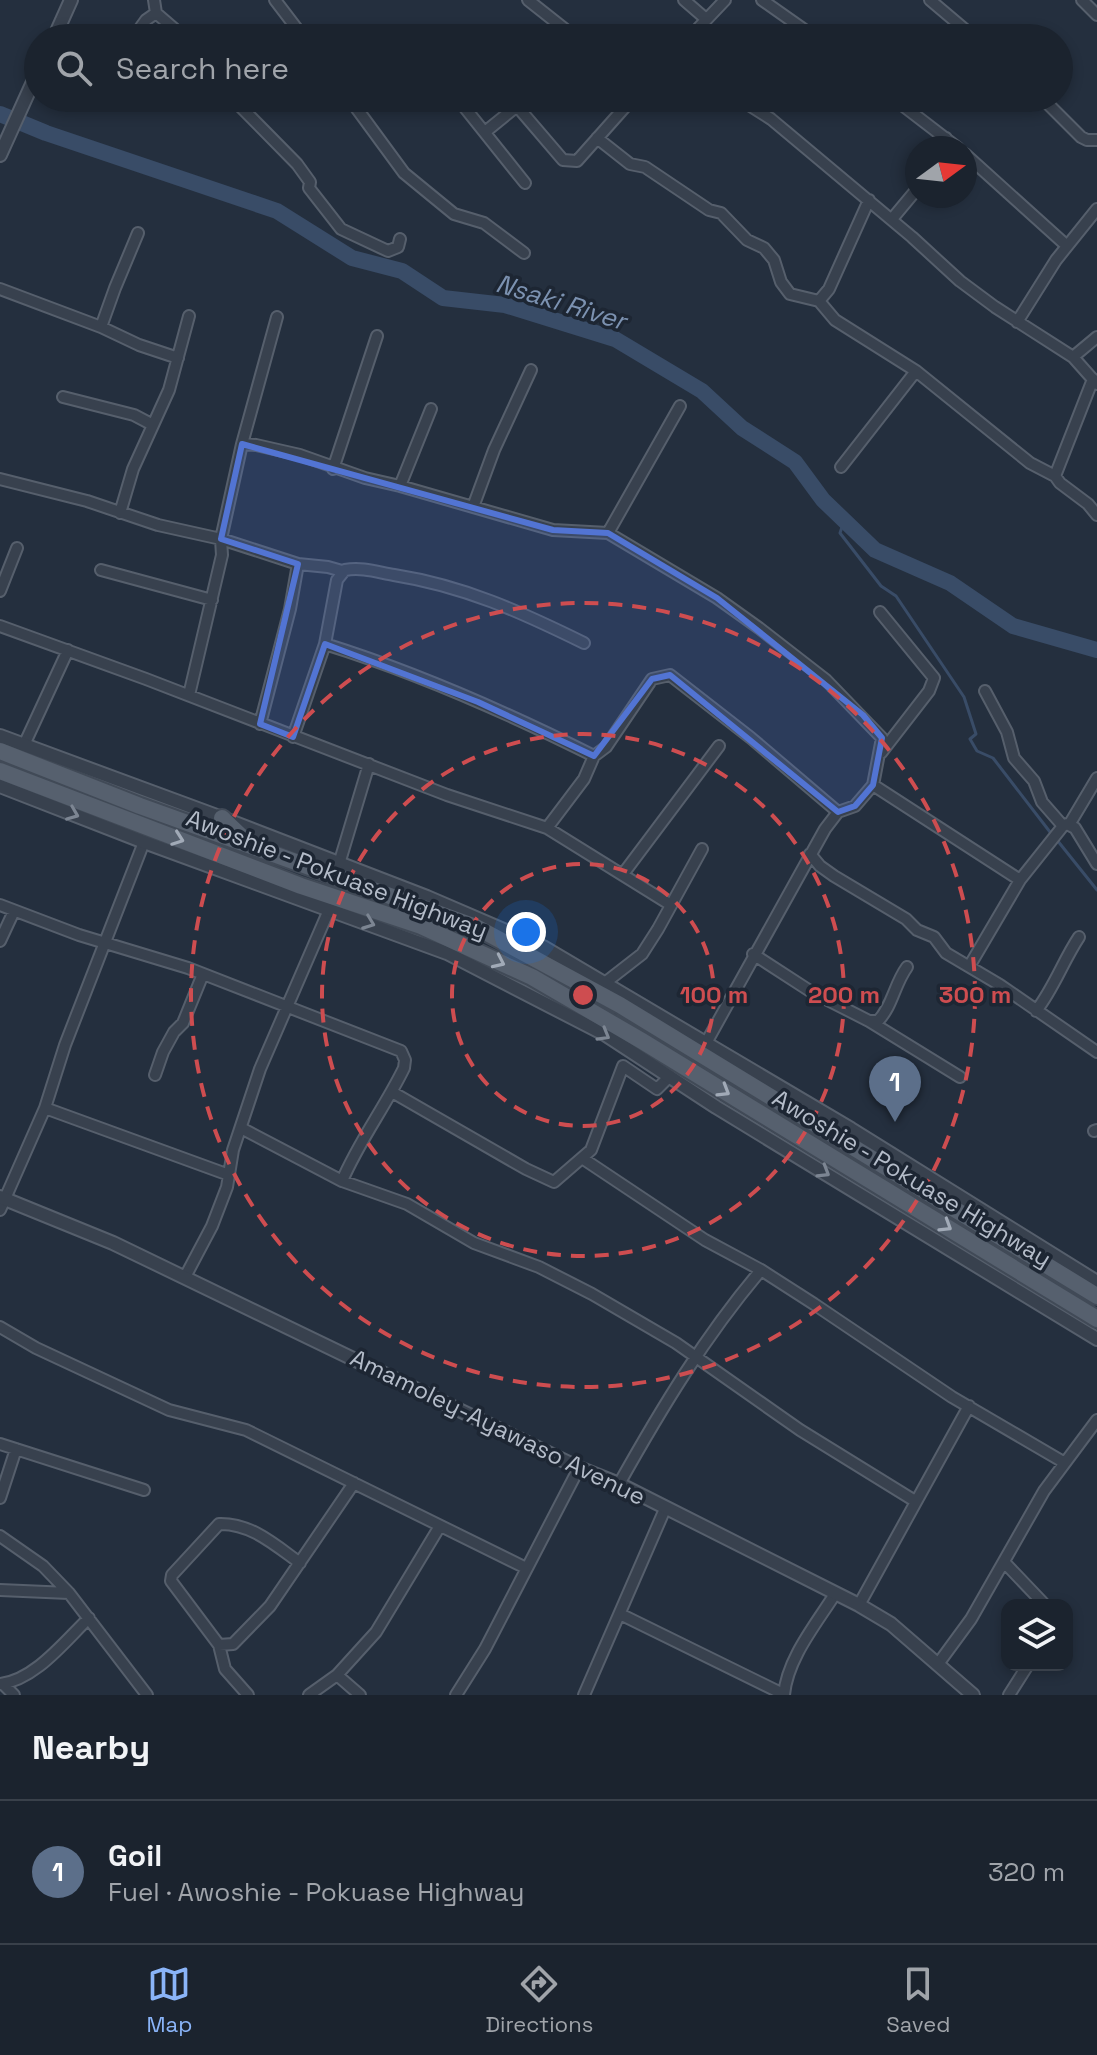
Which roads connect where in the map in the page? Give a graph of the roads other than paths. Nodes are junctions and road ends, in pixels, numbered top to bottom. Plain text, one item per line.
1 (71, 0) edge
2 (154, 0) edge
3 (275, 0) edge
4 (528, 0) edge
5 (684, 0) edge
6 (725, 0) edge
7 (762, 0) edge
8 (930, 0) edge
9 (1082, 0) edge
10 (156, 13) junction
11 (1097, 15) edge
12 (706, 19) junction
13 (60, 24) edge
14 (143, 24) edge
15 (169, 24) edge
16 (293, 24) edge
17 (558, 24) edge
18 (702, 24) edge
19 (796, 24) edge
20 (958, 24) edge
21 (24, 101) edge
22 (246, 112) edge
23 (359, 112) edge
24 (469, 112) edge
25 (504, 112) edge
26 (522, 112) edge
27 (620, 112) edge
28 (760, 112) edge
29 (912, 112) edge
30 (1056, 112) edge
31 (485, 132) junction
32 (943, 136) edge
33 (597, 138) junction
34 (1097, 140) edge
35 (0, 155) edge
36 (977, 165) edge
37 (525, 183) dead end
38 (869, 200) junction
39 (905, 203) edge
40 (1097, 209) edge
41 (892, 219) junction
42 (138, 233) dead end
43 (400, 239) dead end
44 (1067, 246) junction
45 (524, 253) dead end
46 (0, 289) edge
47 (819, 301) junction
48 (189, 316) dead end
49 (277, 317) dead end
50 (1017, 322) junction
51 (101, 327) junction
52 (377, 336) dead end
53 (1097, 337) edge
54 (1073, 357) junction
55 (178, 358) junction
56 (531, 370) dead end
57 (916, 371) junction
58 (1095, 381) edge
59 (63, 397) dead end
60 (680, 406) dead end
61 (431, 409) dead end
62 (153, 425) junction
63 (242, 444) junction
64 (841, 467) dead end
65 (333, 469) junction
66 (1055, 476) junction
67 (0, 479) edge
68 (400, 486) junction
69 (473, 507) junction
70 (120, 513) junction
71 (1097, 515) edge
72 (608, 533) junction
73 (221, 539) junction
74 (17, 548) dead end
75 (298, 564) junction
76 (101, 570) dead end
77 (342, 571) junction
78 (0, 591) edge
79 (212, 600) junction
80 (880, 612) dead end
81 (0, 626) edge
82 (584, 643) dead end
83 (325, 644) junction
84 (68, 650) junction
85 (985, 691) dead end
86 (189, 695) junction
87 (260, 724) junction
88 (0, 736) edge
89 (293, 737) junction
90 (24, 745) junction
91 (719, 746) dead end
92 (0, 751) edge
93 (881, 754) junction
94 (594, 756) junction
95 (369, 764) junction
96 (0, 771) edge
97 (1097, 778) edge
98 (873, 785) junction
99 (0, 786) edge
100 (838, 812) junction
101 (222, 818) junction
102 (1066, 826) junction
103 (547, 828) junction
104 (144, 842) junction
105 (248, 843) junction
106 (702, 849) dead end
107 (810, 854) junction
108 (339, 864) junction
109 (1097, 864) edge
110 (623, 874) junction
111 (1020, 880) junction
112 (0, 905) edge
113 (671, 905) junction
114 (329, 910) junction
115 (14, 911) junction
116 (1079, 937) dead end
117 (0, 941) edge
118 (106, 942) junction
119 (753, 954) junction
120 (970, 965) junction
121 (907, 967) dead end
122 (203, 974) junction
123 (606, 982) junction
124 (285, 1007) junction
125 (1036, 1011) junction
126 (869, 1021) junction
127 (658, 1029) junction
128 (642, 1041) junction
129 (706, 1043) junction
130 (1097, 1052) edge
131 (155, 1075) dead end
132 (670, 1076) junction
133 (960, 1077) dead end
134 (392, 1092) junction
135 (45, 1108) junction
136 (241, 1128) junction
137 (582, 1158) junction
138 (229, 1175) junction
139 (342, 1181) junction
140 (2, 1202) edge
141 (761, 1270) junction
142 (1056, 1270) junction
143 (185, 1277) junction
144 (1097, 1282) edge
145 (1043, 1286) junction
146 (1097, 1296) edge
147 (1097, 1319) edge
148 (0, 1327) edge
149 (1097, 1339) edge
150 (695, 1357) junction
151 (969, 1406) junction
152 (1097, 1420) edge
153 (0, 1444) edge
154 (16, 1449) junction
155 (1065, 1463) junction
156 (579, 1468) junction
157 (354, 1483) junction
158 (619, 1484) junction
159 (144, 1490) dead end
160 (0, 1498) edge
161 (915, 1501) junction
162 (665, 1509) junction
163 (440, 1526) junction
164 (0, 1536) edge
165 (300, 1563) junction
166 (1005, 1563) junction
167 (526, 1568) junction
168 (0, 1590) edge
169 (69, 1593) junction
170 (835, 1594) junction
171 (1039, 1599) edge
172 (859, 1605) junction
173 (620, 1614) junction
174 (89, 1618) junction
175 (219, 1645) junction
176 (938, 1664) junction
177 (1024, 1671) edge
178 (337, 1675) junction
179 (2, 1684) edge
180 (459, 1694) edge
181 (14, 1695) edge
182 (147, 1695) edge
183 (248, 1695) edge
184 (309, 1695) edge
185 (360, 1695) edge
186 (584, 1695) edge
187 (784, 1695) edge
188 (973, 1695) edge
189 (1009, 1695) edge

1 - 13 street
2 - 10 street
3 - 16 street
4 - 17 street
5 - 12 street
6 - 12 street
7 - 19 street
8 - 20 street
9 - 11 street
10 - 14 street
10 - 15 street
12 - 18 street
21 - 35 street
22 - 43 street
23 - 45 street
24 - 31 street
25 - 31 street
26 - 33 street
27 - 33 street
28 - 38 street
29 - 32 street
30 - 34 street
31 - 37 street
33 - 47 street
36 - 44 street
38 - 41 street
38 - 47 street
39 - 41 street
40 - 44 street
41 - 50 street
42 - 51 street
44 - 50 street
46 - 51 street
47 - 57 street
48 - 55 street
49 - 63 street
50 - 54 street
51 - 55 street
52 - 65 street
53 - 54 street
54 - 58 street
55 - 62 street
56 - 69 street
57 - 64 street
57 - 66 street
58 - 66 street
59 - 62 street
60 - 72 street
61 - 68 street
62 - 70 street
63 - 65 street
63 - 73 street
65 - 68 street
66 - 71 street
67 - 70 street
68 - 69 street
69 - 72 street
70 - 73 street
72 - 93 street
73 - 75 street
73 - 79 street
74 - 78 street
75 - 77 street
75 - 87 street
76 - 79 street
77 - 82 street
77 - 83 street
79 - 86 street
80 - 93 street
81 - 84 street
83 - 89 street
83 - 94 street
84 - 86 street
84 - 90 street
85 - 102 street
86 - 87 street
87 - 89 street
88 - 90 street
89 - 95 street
90 - 101 street
91 - 110 street
92 - 105 main road, Awoshie - Pokuase Highway
93 - 98 street
94 - 100 street
94 - 103 street
95 - 103 street
95 - 108 street
96 -> 128 main road, Awoshie - Pokuase Highway
97 - 102 street
98 - 100 street
98 - 111 street
99 -> 104 street
100 - 107 street
101 - 105 main road
101 - 108 street
102 - 109 street
102 - 111 street
103 - 110 street
104 - 114 street
104 - 118 street
105 - 127 main road, Awoshie - Pokuase Highway
106 - 113 street
107 - 119 street
107 - 120 street
108 - 123 street
110 - 113 street
111 - 120 street
112 - 115 street
113 - 123 street
114 - 124 street
114 -> 132 street
115 - 117 street
115 - 118 street
116 - 125 street
118 - 122 street
118 - 135 street
119 - 126 street
119 - 129 street
120 - 125 street
121 - 126 street
122 - 124 street
122 - 131 street
123 - 129 street
124 - 134 street
124 - 136 street
125 - 130 street
126 - 133 street
127 - 128 main road
127 - 142 main road, Awoshie - Pokuase Highway
128 -> 145 main road, Awoshie - Pokuase Highway
129 - 144 street
132 - 137 street
132 -> 149 street
134 - 137 street
134 - 139 street
135 - 138 street
135 - 140 street
136 - 138 street
136 - 139 street
137 - 141 street
138 - 143 street
139 - 150 street
140 - 143 street, Amamoley-Ayawaso Avenue
141 - 150 street
141 - 151 street
142 - 145 main road
142 - 146 main road, Awoshie - Pokuase Highway
143 - 156 street, Amamoley-Ayawaso Avenue
145 - 147 main road, Awoshie - Pokuase Highway
148 - 157 street
150 - 158 street
150 - 161 street
151 - 155 street
151 - 161 street
152 - 155 street
153 - 154 street
154 - 159 street
154 - 160 street
155 - 166 street
156 - 158 street, Amamoley-Ayawaso Avenue
156 - 167 street
157 - 163 street
157 - 165 street
158 - 162 street, Amamoley-Ayawaso Avenue
161 - 172 street
162 - 170 street, Amamoley-Ayawaso Avenue
162 - 173 street
163 - 167 street
163 - 178 street
164 - 169 street
165 - 175 street
165 - 175 street
166 - 171 street
166 - 176 street
167 - 180 street
168 - 169 street
169 - 174 street
170 - 172 street, Amamoley-Ayawaso Avenue
170 - 187 street
172 - 176 street, Amamoley-Ayawaso Avenue
173 - 186 street
173 - 187 street
174 - 179 street
174 - 182 street
175 - 183 street
176 - 188 street, Amamoley-Ayawaso Avenue
177 - 189 street
178 - 184 street
178 - 185 street
179 - 181 street

